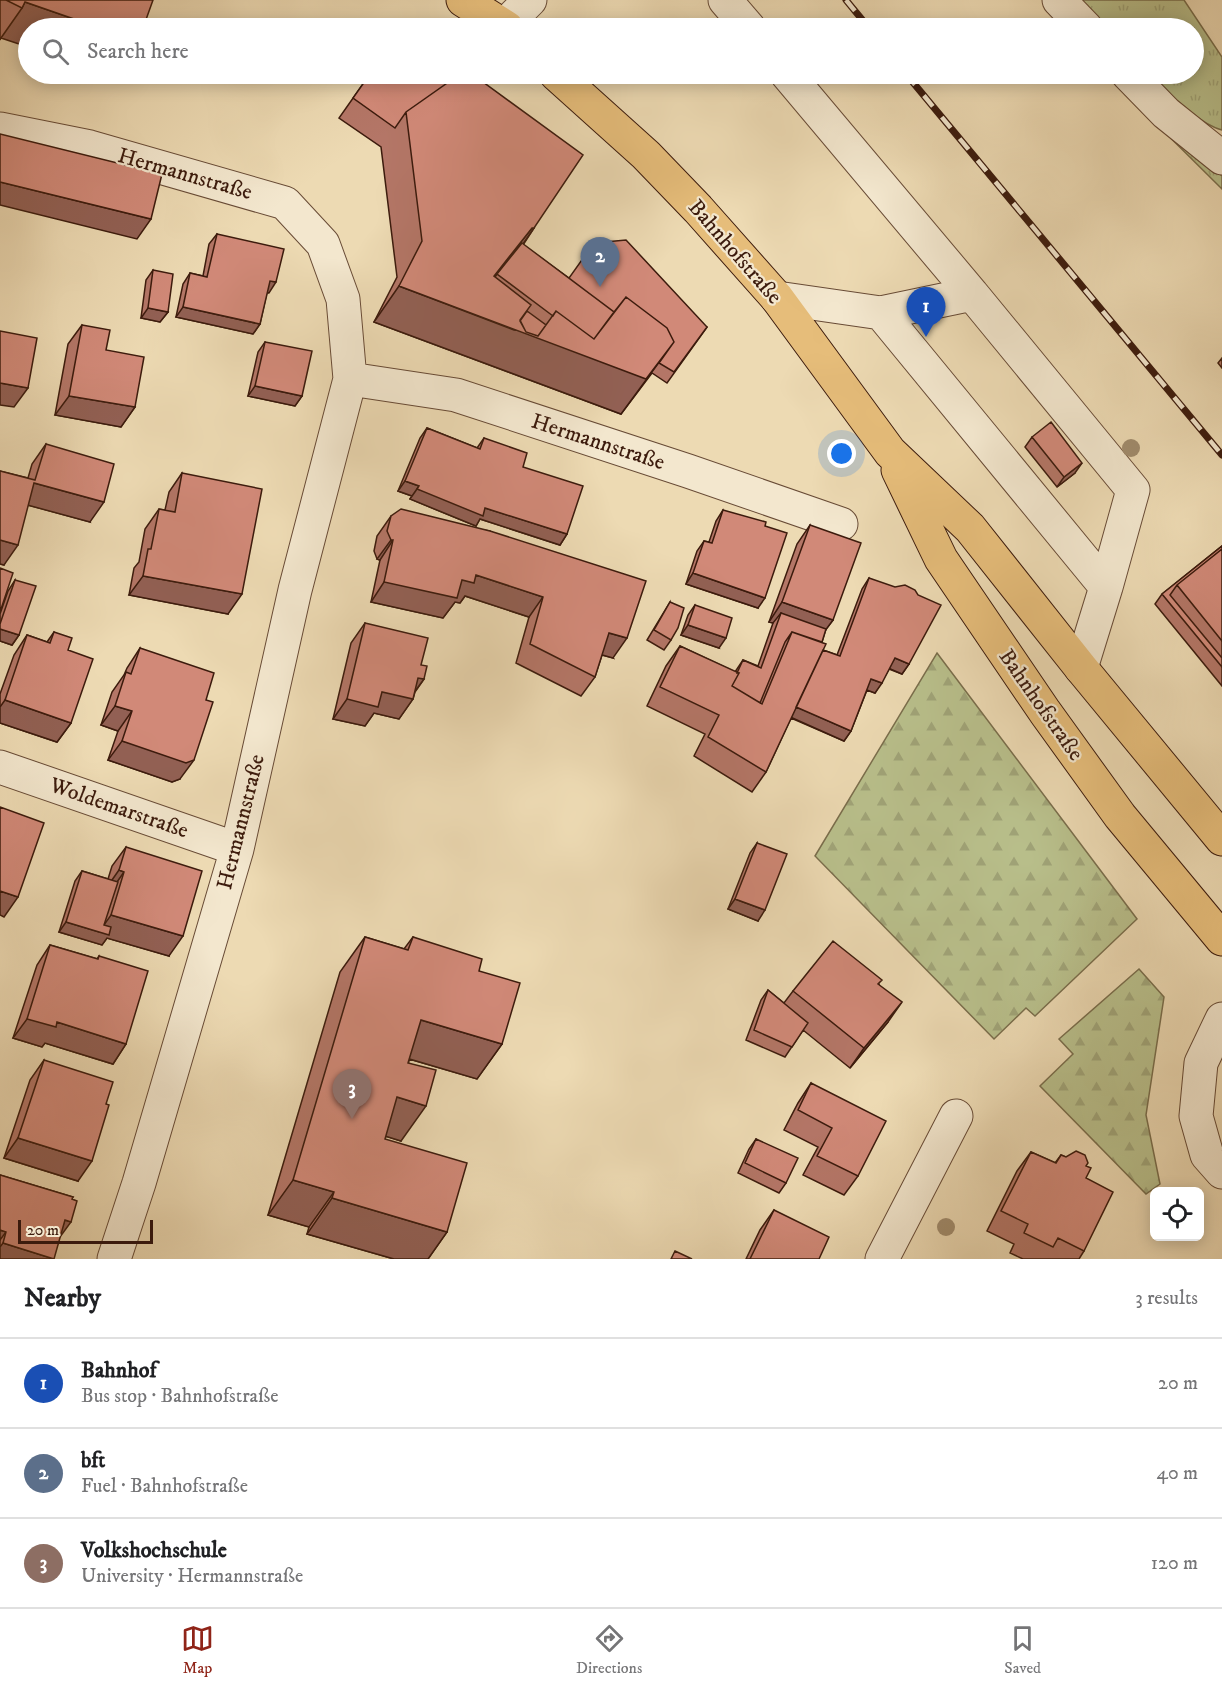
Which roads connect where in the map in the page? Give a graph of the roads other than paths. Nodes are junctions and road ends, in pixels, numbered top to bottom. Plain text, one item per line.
1 (463, 0) edge
2 (530, 0) edge
3 (725, 0) edge
4 (1059, 0) edge
5 (492, 18) edge
6 (514, 18) edge
7 (740, 18) edge
8 (1076, 18) edge
9 (567, 84) edge
10 (795, 84) edge
11 (1138, 84) edge
12 (0, 129) edge
13 (1222, 158) edge
14 (972, 294) junction
15 (777, 298) junction
16 (881, 313) junction
17 (350, 379) junction
18 (890, 452) junction
19 (841, 524) dead end
20 (1106, 587) junction
21 (1081, 668) junction
22 (0, 767) edge
23 (1222, 839) edge
24 (237, 849) junction
25 (1222, 939) edge
26 (1222, 1019) edge
27 (956, 1116) dead end
28 (1222, 1172) edge
29 (114, 1259) edge
30 (882, 1259) edge

1 - 5 main road
2 - 6 street
3 - 7 street
4 - 8 street
9 - 15 main road, Bahnhofstraße
10 - 14 street
11 - 13 street
12 - 17 street, Hermannstraße
14 - 16 street
14 - 20 street
15 - 16 street
15 - 18 main road, Bahnhofstraße
16 - 20 street
17 - 19 street, Hermannstraße
17 - 24 street, Hermannstraße
18 - 21 main road, Bahnhofstraße
18 - 25 main road, Bahnhofstraße
20 - 21 street
21 - 23 main road, Bahnhofstraße
22 - 24 street, Woldemarstraße
24 - 29 street, Hermannstraße
26 - 28 street
27 - 30 street

